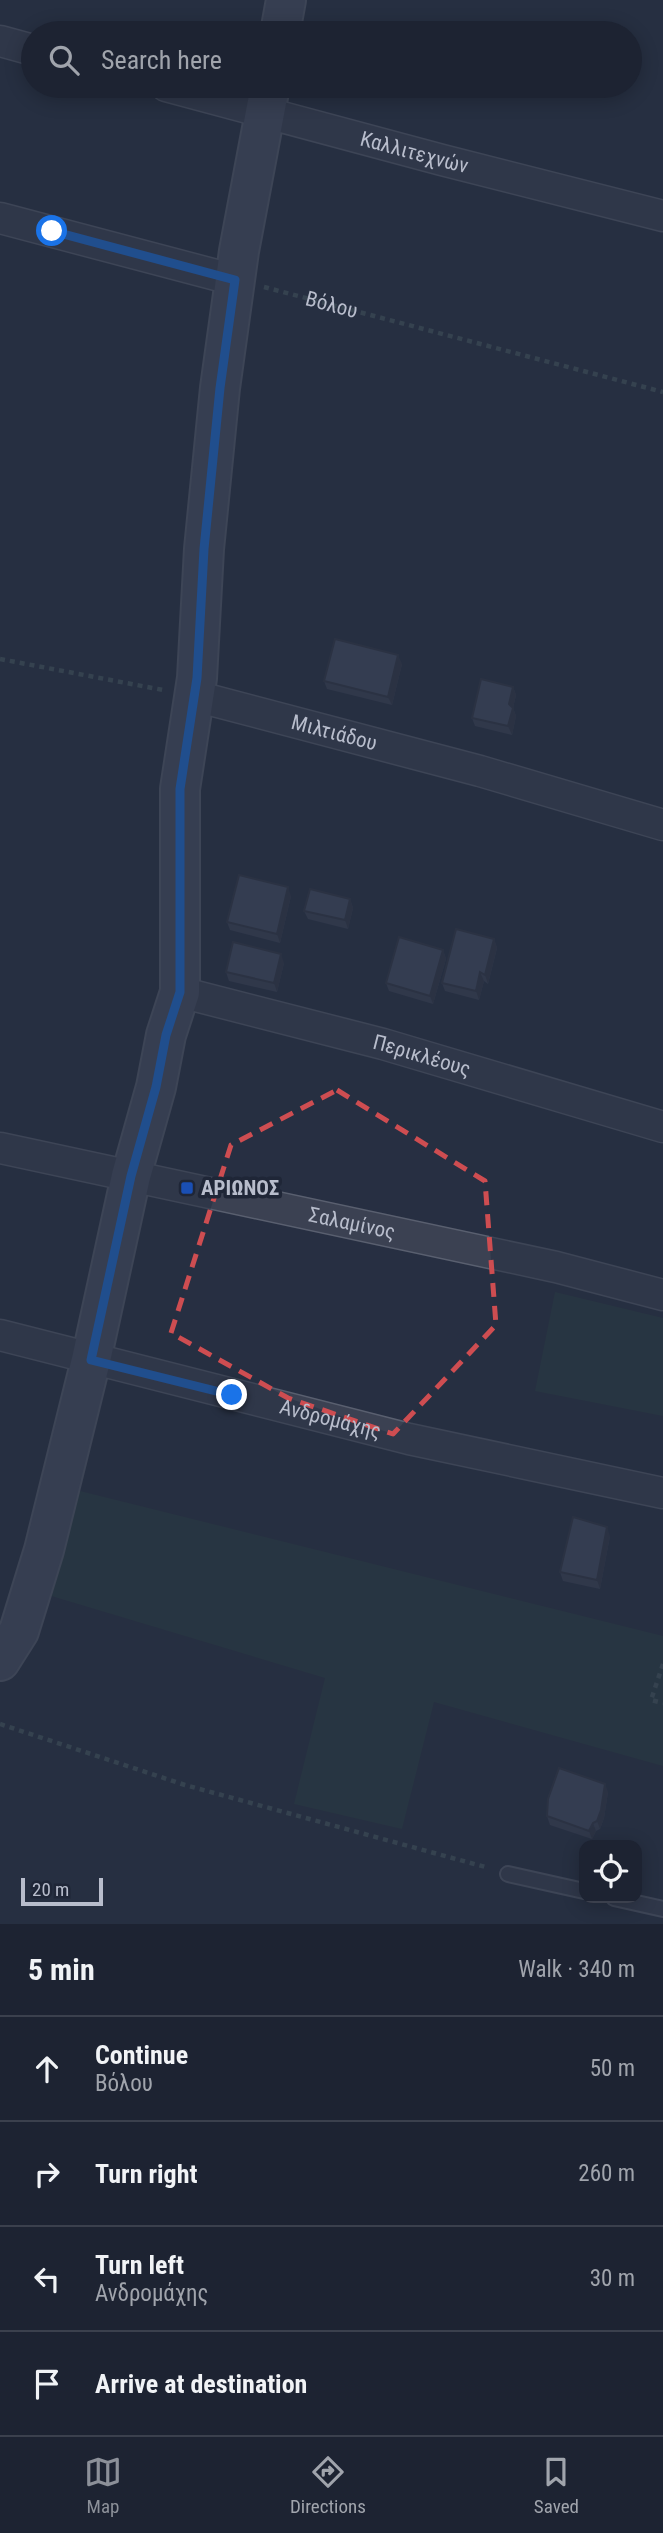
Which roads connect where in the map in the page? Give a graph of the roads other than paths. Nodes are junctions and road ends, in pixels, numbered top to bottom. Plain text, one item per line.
1 (286, 0) edge
2 (282, 21) edge
3 (0, 41) edge
4 (21, 47) edge
5 (267, 99) edge
6 (663, 216) edge
7 (0, 218) edge
8 (235, 280) junction
9 (195, 696) junction
10 (663, 825) edge
11 (180, 992) junction
12 (663, 1127) edge
13 (0, 1148) edge
14 (131, 1176) junction
15 (663, 1295) edge
16 (0, 1335) edge
17 (91, 1360) junction
18 (663, 1493) edge
19 (0, 1661) edge
20 (508, 1874) road end
21 (579, 1890) edge
22 (636, 1903) edge
23 (663, 1909) edge

1 - 2 street
3 - 4 street
5 - 6 street, Καλλιτεχνών
5 - 8 street
7 - 8 street
8 - 9 street
9 - 10 street, Μιλτιάδου
9 - 11 street
11 - 12 street, Περικλέους
11 - 14 street
13 - 14 street, Σαλαμίνος
14 - 15 street, Σαλαμίνος
14 - 17 street
16 - 17 street, Ανδρομάχης
17 - 18 street, Ανδρομάχης
17 - 19 street
20 - 21 lane
22 - 23 lane

